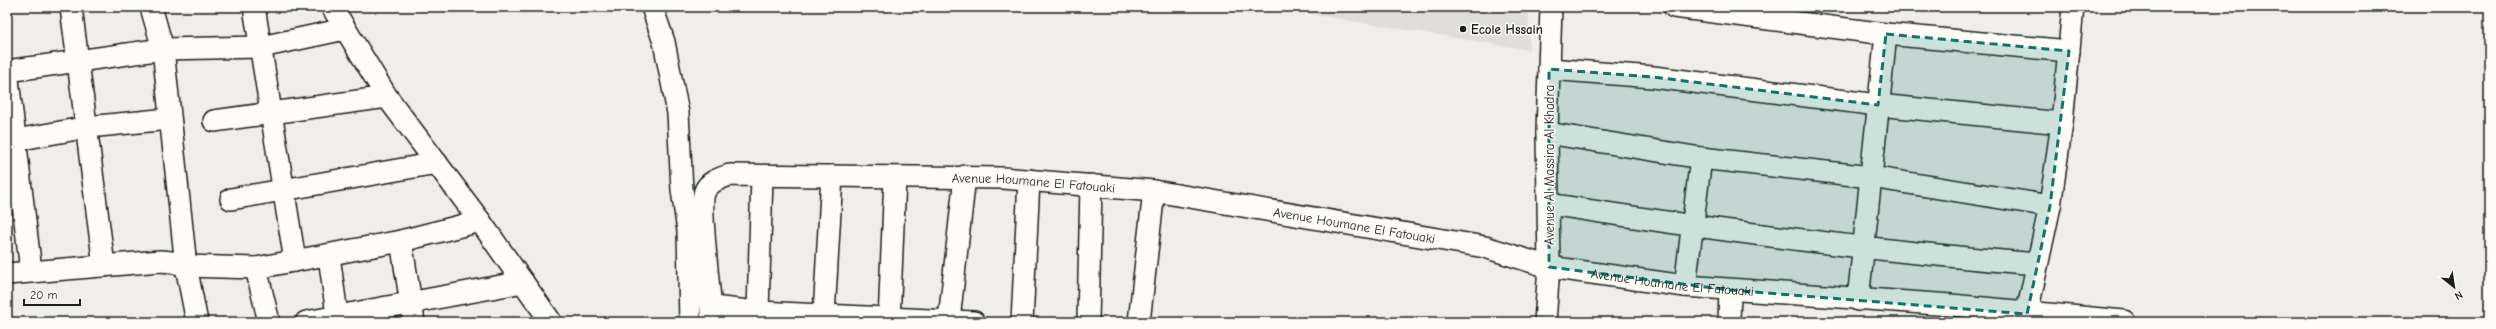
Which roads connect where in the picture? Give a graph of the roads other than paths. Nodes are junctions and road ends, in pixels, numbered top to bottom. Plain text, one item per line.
1 (71, 7) edge
2 (151, 7) edge
3 (254, 7) edge
4 (332, 7) edge
5 (652, 7) edge
6 (1551, 7) edge
7 (1674, 7) edge
8 (2073, 7) edge
9 (1792, 14) edge
10 (345, 29) junction
11 (1886, 34) junction
12 (261, 47) junction
13 (163, 49) junction
14 (2069, 51) junction
15 (77, 60) junction
16 (1550, 69) junction
17 (7, 71) edge
18 (387, 97) junction
19 (1878, 105) junction
20 (272, 114) junction
21 (169, 119) junction
22 (214, 120) dead end
23 (2062, 123) junction
24 (88, 128) junction
25 (1547, 133) junction
26 (16, 140) junction
27 (1701, 158) junction
28 (437, 163) junction
29 (762, 176) junction
30 (832, 176) junction
31 (965, 176) junction
32 (1871, 177) junction
33 (895, 178) junction
34 (1029, 180) junction
35 (1091, 185) junction
36 (284, 191) junction
37 (1154, 191) junction
38 (232, 200) dead end
39 (1549, 204) junction
40 (2050, 206) junction
41 (480, 221) junction
42 (1693, 226) junction
43 (400, 241) junction
44 (1864, 248) junction
45 (329, 256) junction
46 (295, 261) junction
47 (2037, 264) junction
48 (104, 266) junction
49 (186, 266) junction
50 (1549, 267) junction
51 (256, 268) junction
52 (31, 271) junction
53 (7, 274) edge
54 (523, 282) junction
55 (1685, 286) junction
56 (1730, 290) junction
57 (1858, 300) junction
58 (410, 302) junction
59 (758, 312) junction
60 (712, 314) edge
61 (824, 315) junction
62 (338, 318) edge
63 (2026, 318) edge
64 (889, 320) edge
65 (949, 320) junction
66 (197, 322) edge
67 (269, 322) edge
68 (306, 322) edge
69 (414, 322) edge
70 (551, 322) edge
71 (690, 322) edge
72 (974, 322) edge
73 (1022, 322) edge
74 (1088, 322) edge
75 (1139, 322) edge
76 (1545, 322) edge
77 (1729, 322) edge
78 (2124, 322) edge

1 - 15 street
2 - 13 street
3 - 12 street
4 - 10 street
5 - 71 street
6 - 16 street, Avenue Al Massira Al Khadra
7 - 9 street
8 - 14 street
9 - 11 street
10 - 12 street
10 - 18 street
11 - 14 street
11 - 19 street
12 - 13 street
12 - 20 street
13 - 15 street
13 - 21 street
14 - 23 street
15 - 17 street
15 - 24 street
16 - 19 street
16 - 25 street, Avenue Al Massira Al Khadra
17 - 26 street
18 - 20 street
18 - 28 street
19 - 23 street
19 - 32 street
20 - 22 street
20 - 36 street
21 - 24 street
21 - 49 street
23 - 40 street
24 - 26 street
24 - 48 street
25 - 27 street
25 - 39 street, Avenue Al Massira Al Khadra
26 - 52 street
27 - 32 street
27 - 42 street
28 - 36 street
28 - 41 street
29 - 30 street, Avenue Houmane El Fatouaki
29 - 59 street
29 - 60 street, Avenue Houmane El Fatouaki
30 - 33 street, Avenue Houmane El Fatouaki
30 - 61 street
31 - 33 street, Avenue Houmane El Fatouaki
31 - 34 street, Avenue Houmane El Fatouaki
31 - 65 street
32 - 40 street
32 - 44 street
33 - 64 street
34 - 35 street, Avenue Houmane El Fatouaki
34 - 73 street
35 - 37 street, Avenue Houmane El Fatouaki
35 - 74 street
36 - 38 street
36 - 46 street
37 - 50 street, Avenue Houmane El Fatouaki
37 - 75 street
39 - 42 street
39 - 50 street, Avenue Al Massira Al Khadra
40 - 47 street
41 - 43 street
41 - 54 street
42 - 44 street
42 - 55 street
43 - 45 street
43 - 58 street
44 - 47 street
44 - 57 street
45 - 46 street
45 - 62 street
46 - 51 street
47 - 63 street
48 - 49 street
48 - 52 street
49 - 51 street
49 - 66 street
50 - 55 street, Avenue Houmane El Fatouaki
50 - 76 street, Avenue Al Massira Al Khadra
51 - 67 street
52 - 53 street
54 - 58 street
54 - 70 street
55 - 56 street, Avenue Houmane El Fatouaki
56 - 57 street, Avenue Houmane El Fatouaki
56 - 77 street
57 - 63 street, Avenue Houmane El Fatouaki
58 - 62 street
58 - 69 street
59 - 60 street
59 - 61 street
61 - 64 street
62 - 68 street
63 - 78 street, Avenue Houmane El Fatouaki
64 - 65 street
65 - 72 street

